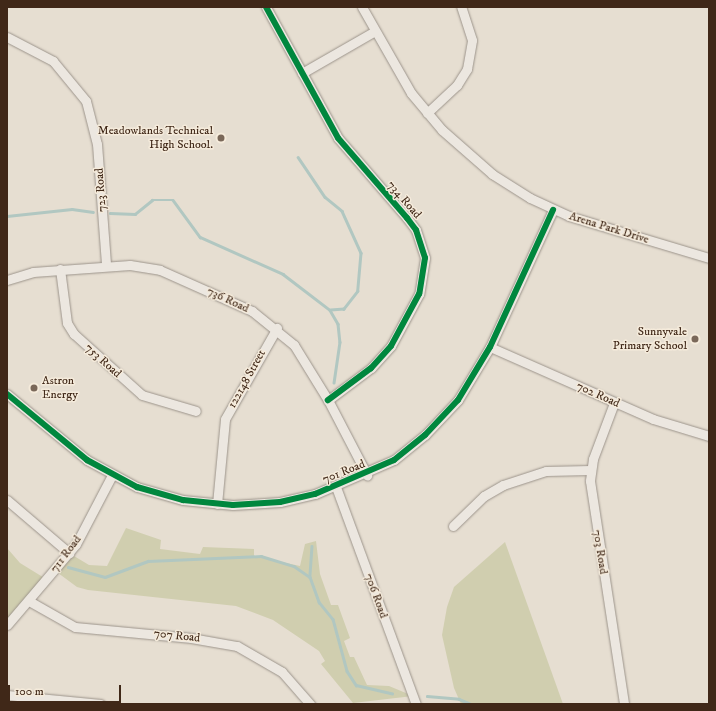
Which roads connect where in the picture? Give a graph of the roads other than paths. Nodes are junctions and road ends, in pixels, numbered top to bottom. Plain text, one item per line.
1 (266, 7) edge
2 (362, 7) edge
3 (461, 7) edge
4 (375, 31) junction
5 (7, 37) edge
6 (302, 73) junction
7 (427, 113) junction
8 (553, 210) junction
9 (709, 258) edge
10 (106, 265) junction
11 (60, 269) junction
12 (7, 280) edge
13 (277, 328) junction
14 (490, 346) junction
15 (7, 394) edge
16 (328, 400) junction
17 (614, 403) junction
18 (196, 411) dead end
19 (709, 436) edge
20 (590, 470) junction
21 (112, 475) junction
22 (367, 475) junction
23 (336, 488) junction
24 (7, 500) edge
25 (217, 504) junction
26 (453, 526) dead end
27 (69, 553) junction
28 (29, 601) junction
29 (7, 625) edge
30 (7, 695) edge
31 (101, 704) edge
32 (310, 704) edge
33 (416, 704) edge
34 (624, 704) edge

1 - 6 street, 734 Road
2 - 4 street, Arena Park Drive
3 - 7 street
4 - 6 street
4 - 7 street, Arena Park Drive
5 - 10 street, 723 Road
6 - 16 street, 734 Road
7 - 8 street, Arena Park Drive
8 - 9 street, Arena Park Drive
8 - 14 street, 701 Road
10 - 11 street, 736 Road
10 - 13 street, 736 Road
11 - 12 street, 736 Road
11 - 18 street, 753 Road
13 - 16 street, 736 Road
13 - 25 street, 122148 Street
14 - 17 street, 702 Road
14 - 22 street, 701 Road
15 - 21 street, 701 Road
16 - 22 street, 736 Road
17 - 19 street, 702 Road
17 - 20 street, 703 Road
20 - 26 street
20 - 34 street, 703 Road
21 - 25 street, 701 Road
21 - 27 street, 711 Road
22 - 23 street, 701 Road
23 - 25 street, 701 Road
23 - 33 street, 706 Road
24 - 27 street
27 - 28 street, 711 Road
28 - 29 street, 711 Road
28 - 32 street, 707 Road
30 - 31 street

